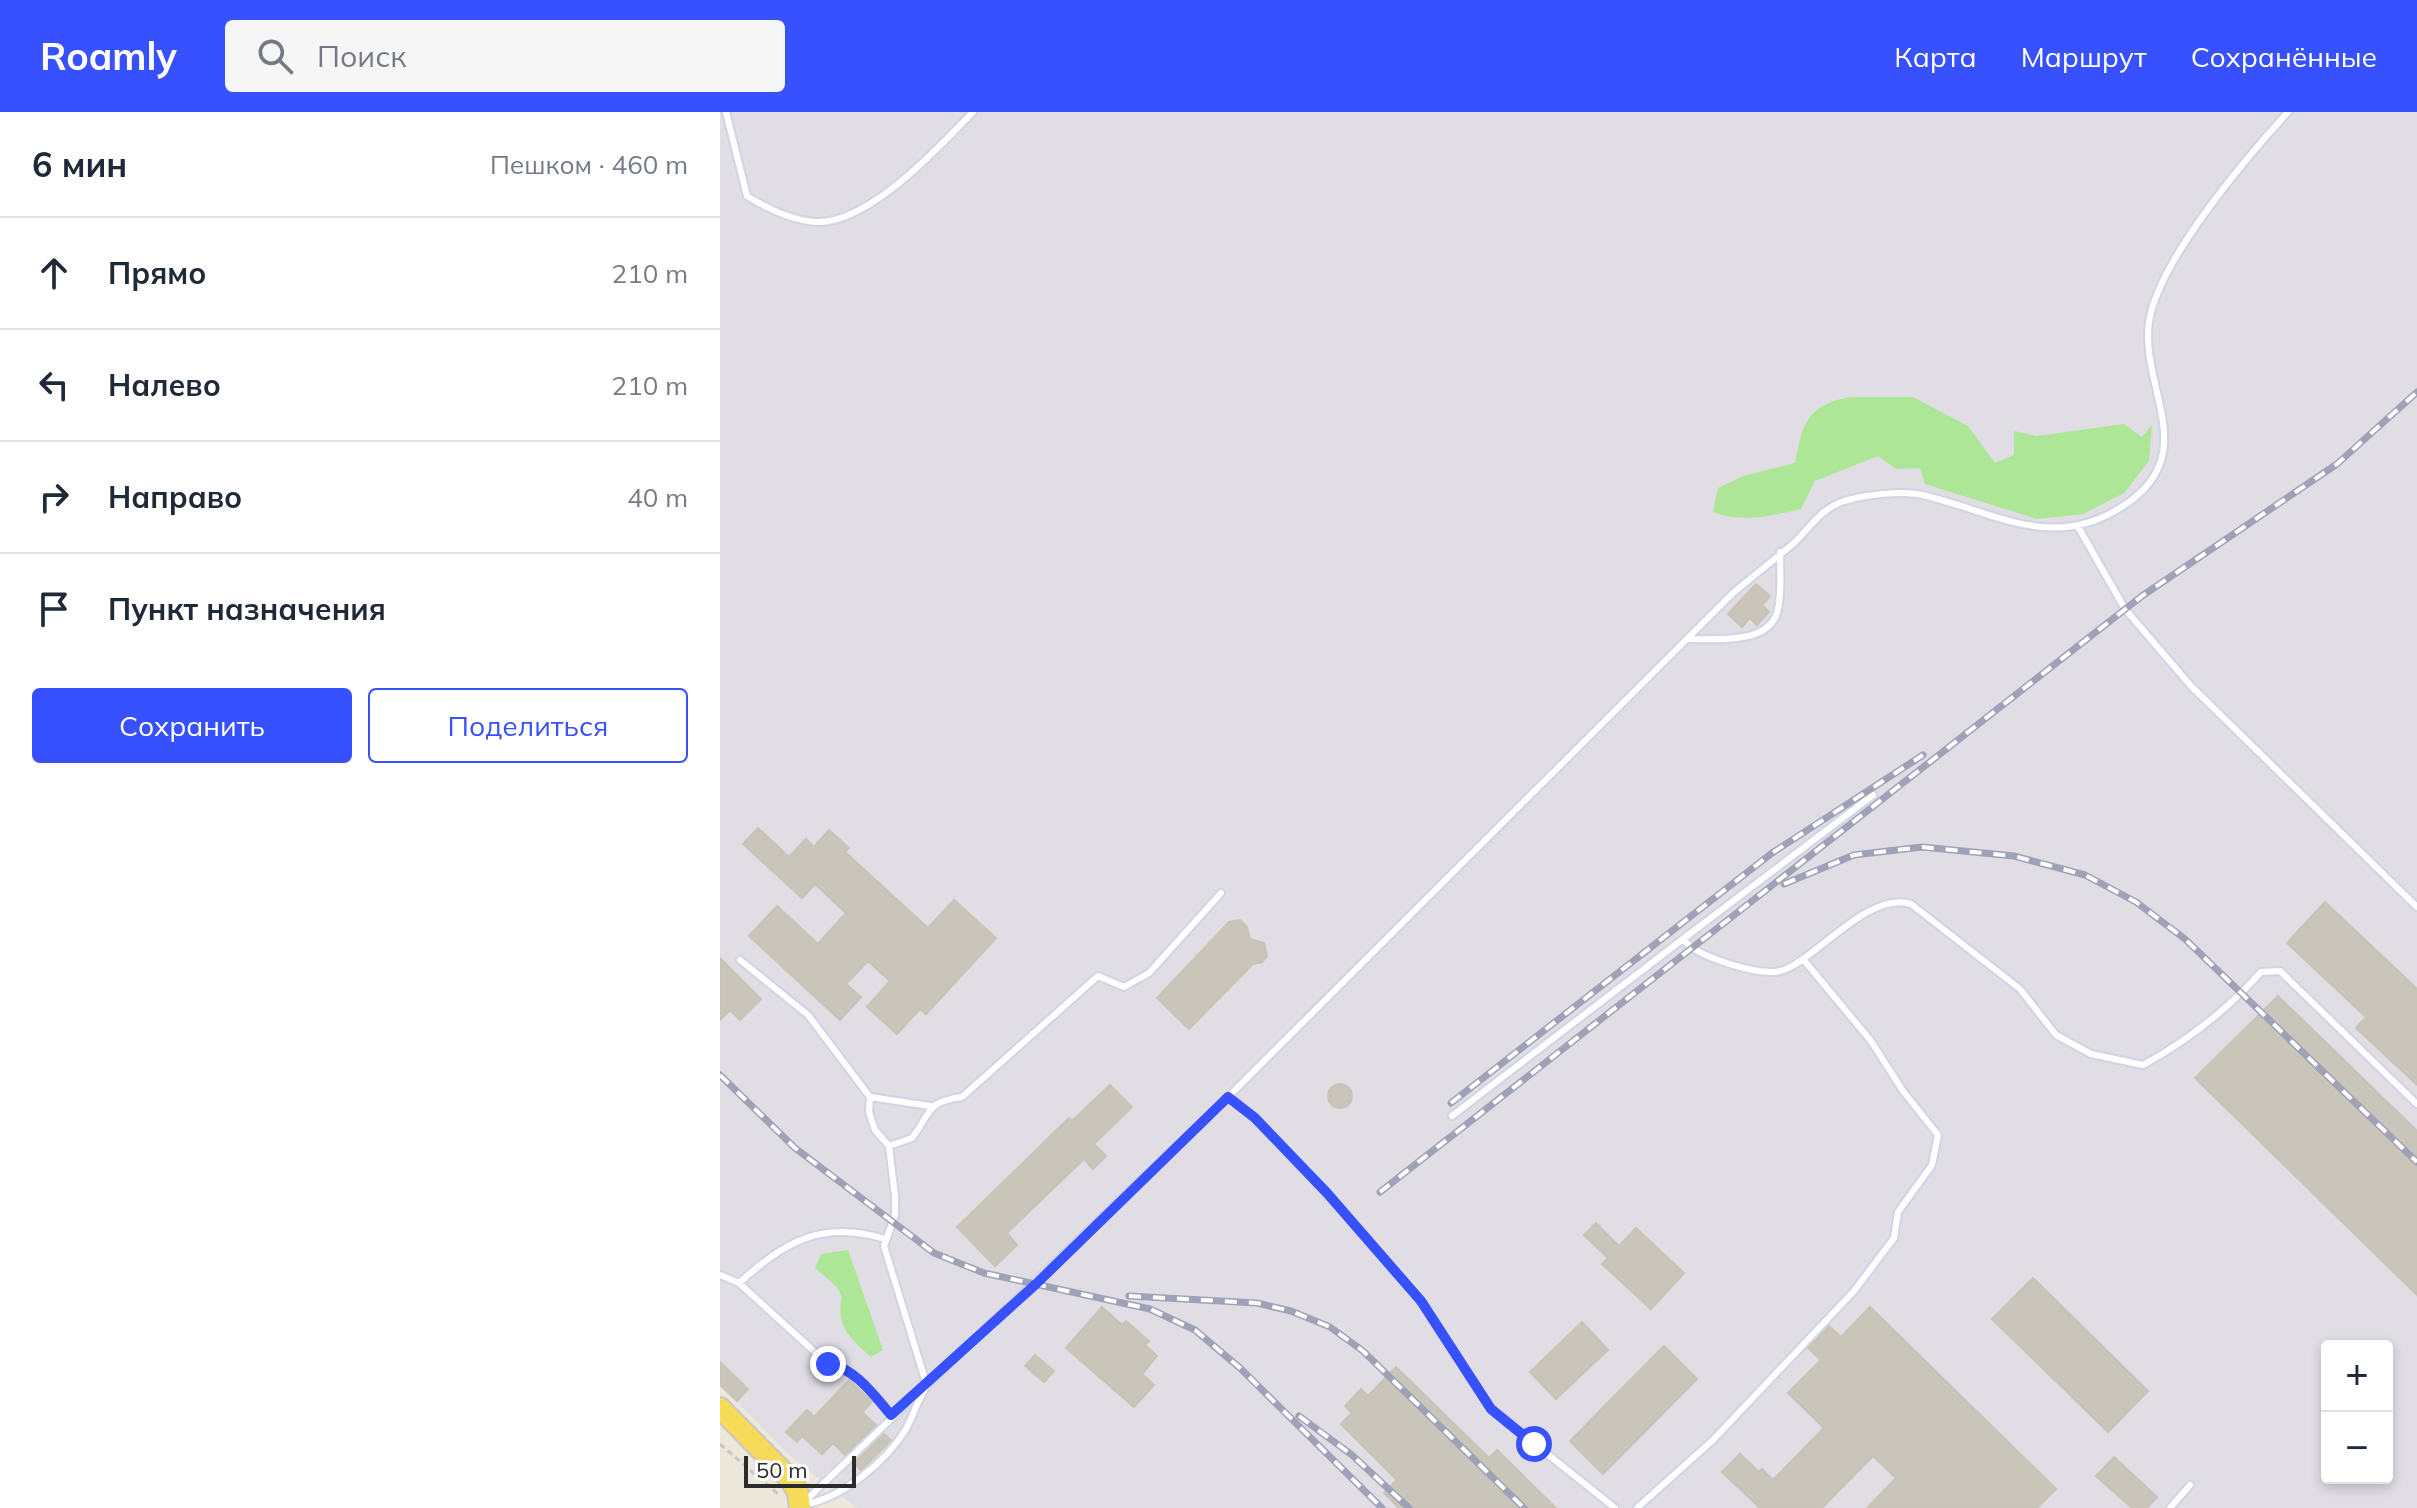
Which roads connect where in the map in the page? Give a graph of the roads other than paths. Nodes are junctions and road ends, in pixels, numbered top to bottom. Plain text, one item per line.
1 (726, 112) edge
2 (973, 112) edge
3 (2288, 112) edge
4 (2077, 525) junction
5 (1780, 552) junction
6 (1689, 639) junction
7 (1873, 795) dead end
8 (1221, 893) dead end
9 (2417, 907) edge
10 (1683, 939) junction
11 (1803, 959) junction
12 (740, 960) dead end
13 (870, 1097) junction
14 (1228, 1097) junction
15 (2417, 1104) edge
16 (930, 1106) junction
17 (1452, 1116) dead end
18 (889, 1146) junction
19 (885, 1239) junction
20 (720, 1275) edge
21 (739, 1283) junction
22 (927, 1386) junction
23 (720, 1408) edge
24 (891, 1415) junction
25 (2190, 1485) dead end
26 (800, 1507) edge
27 (1615, 1508) edge
28 (1637, 1508) edge
29 (2170, 1508) edge

1 - 2 lane
3 - 4 lane
4 - 5 lane
4 - 9 lane
5 - 6 lane
5 - 6 lane
6 - 14 lane
7 - 10 lane
8 - 16 lane
10 - 11 lane
10 - 17 lane
11 - 15 lane
11 - 28 lane
12 - 13 lane
13 - 16 lane
13 - 18 lane
14 - 22 lane
14 - 27 lane
16 - 18 lane
18 - 19 lane
19 - 21 lane
19 - 22 lane
20 - 21 lane
21 - 24 lane
22 - 24 lane
22 - 26 lane
23 - 26 main road
24 - 26 lane
25 - 29 lane

